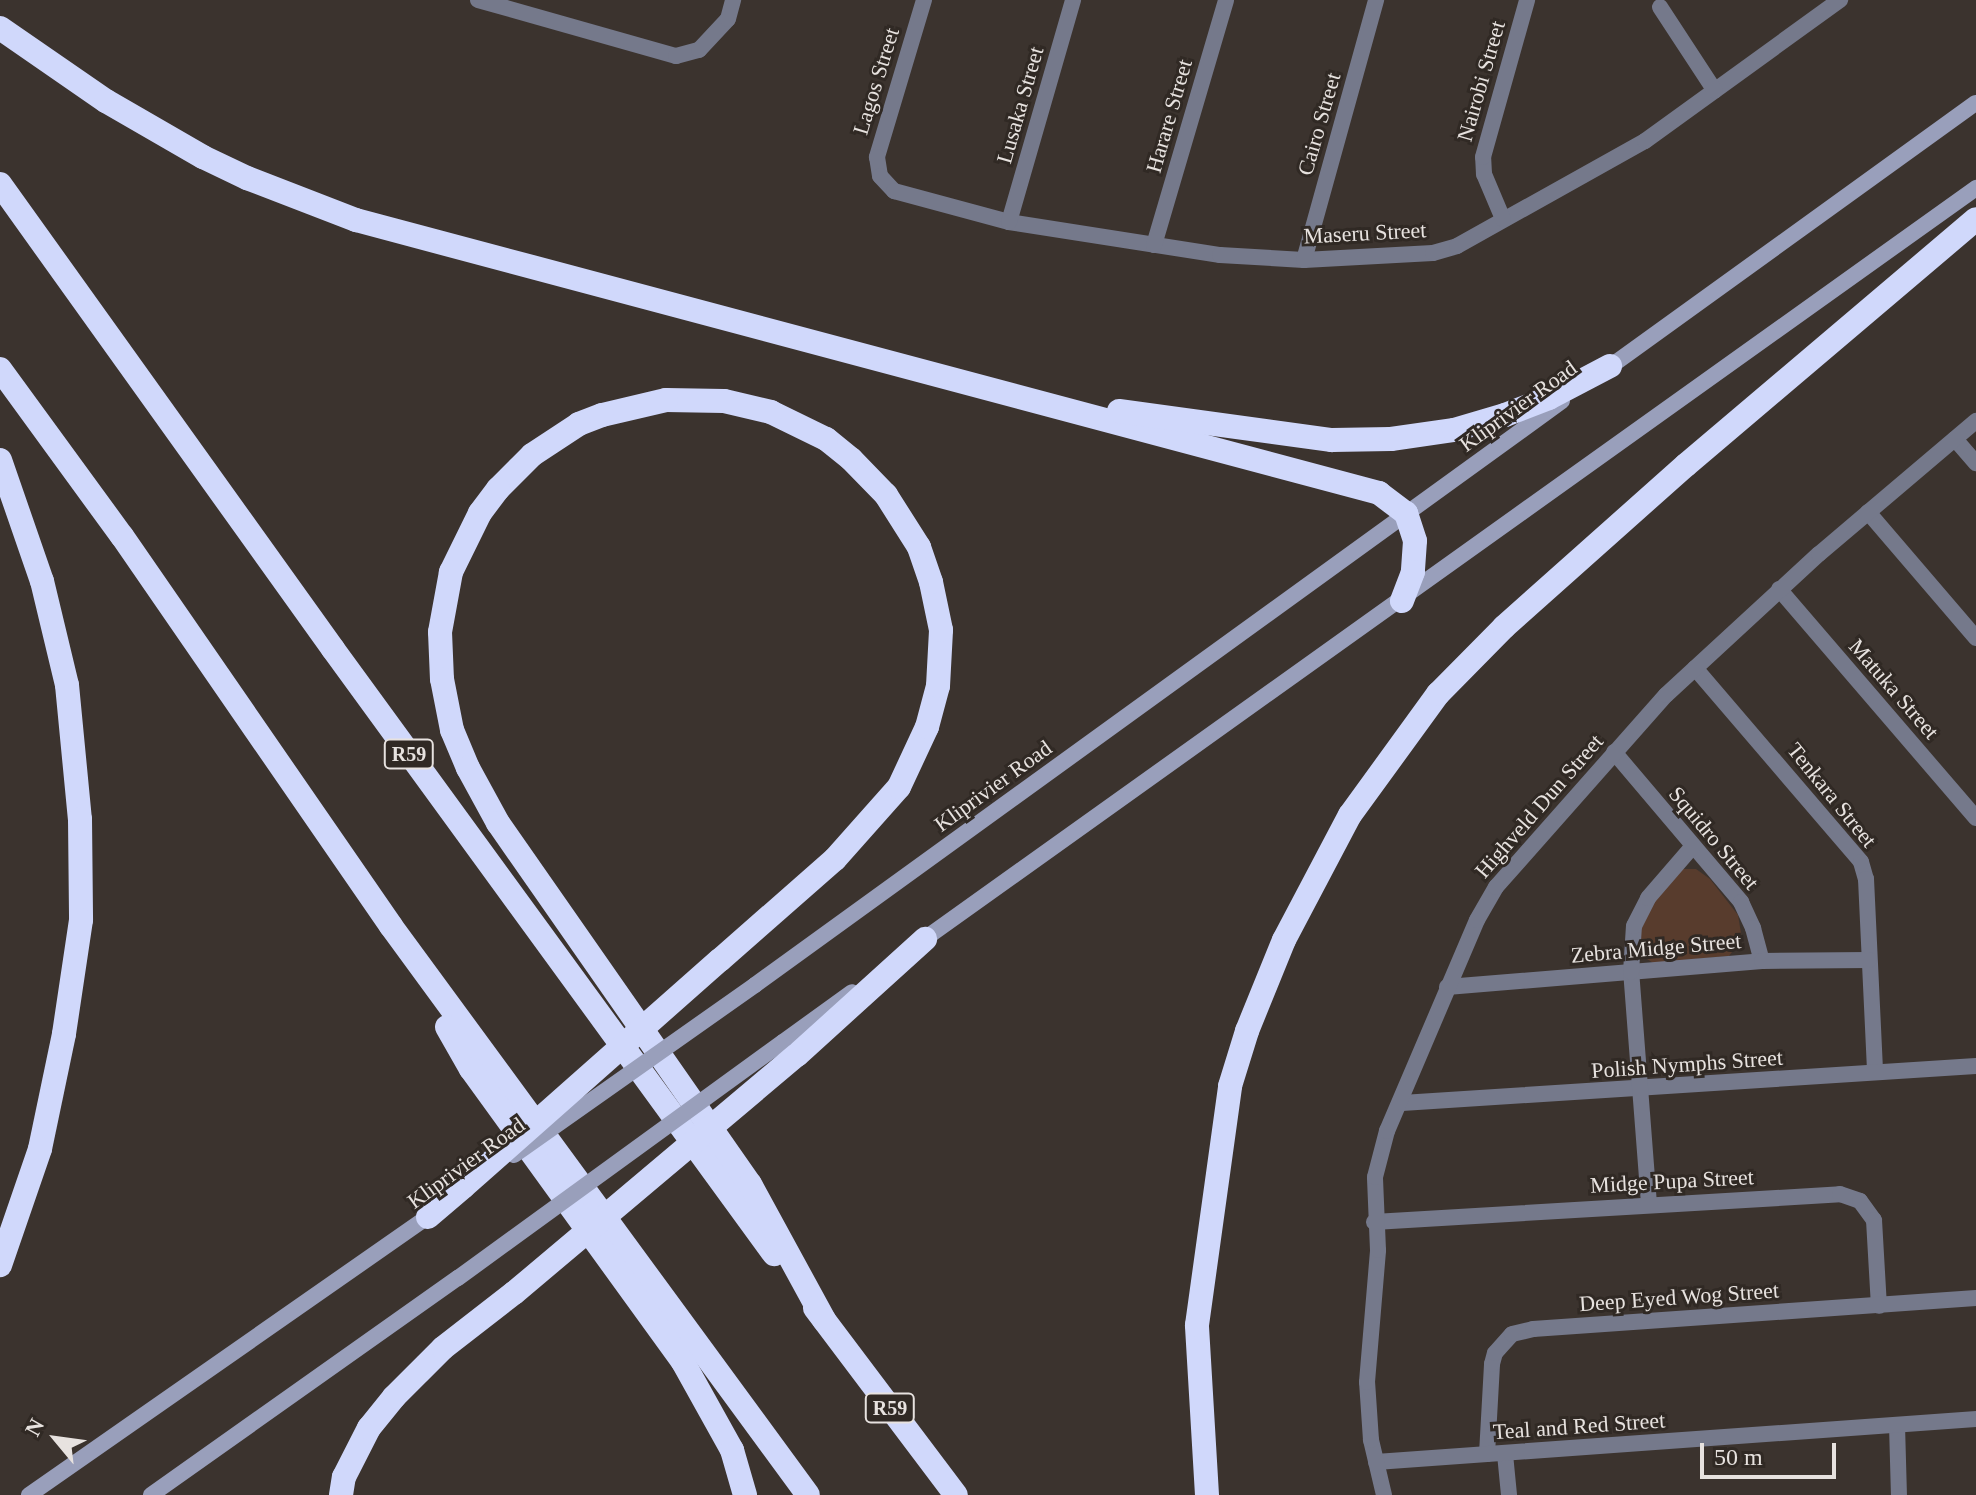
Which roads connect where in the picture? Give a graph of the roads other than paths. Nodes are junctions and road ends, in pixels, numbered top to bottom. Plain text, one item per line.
1 (733, 0) edge
2 (924, 0) edge
3 (1073, 0) edge
4 (1226, 0) edge
5 (1376, 0) edge
6 (1527, 0) edge
7 (1840, 0) edge
8 (485, 1) edge
9 (1660, 7) dead end
10 (0, 28) edge
11 (1715, 91) junction
12 (1976, 103) edge
13 (880, 176) joint
14 (0, 184) edge
15 (1976, 188) edge
16 (1503, 219) junction
17 (1976, 219) edge
18 (1009, 222) junction
19 (1154, 245) junction
20 (1304, 260) junction
21 (1610, 366) junction
22 (0, 369) edge
23 (1053, 404) junction
24 (1976, 421) edge
25 (1955, 439) junction
26 (0, 460) edge
27 (1976, 463) edge
28 (1868, 512) junction
29 (1406, 513) junction
30 (1779, 589) junction
31 (1402, 601) junction
32 (1976, 638) edge
33 (1695, 668) junction
34 (1614, 752) junction
35 (1976, 818) edge
36 (1693, 846) junction
37 (391, 926) junction
38 (925, 939) joint
39 (1869, 960) junction
40 (1762, 961) junction
41 (1631, 972) junction
42 (1447, 987) junction
43 (790, 1048) junction
44 (1976, 1066) edge
45 (1875, 1072) junction
46 (1638, 1090) junction
47 (1402, 1103) junction
48 (463, 1188) junction
49 (1649, 1204) junction
50 (428, 1217) joint
51 (1374, 1222) junction
52 (0, 1265) edge
53 (1976, 1298) edge
54 (1879, 1306) junction
55 (824, 1320) junction
56 (1976, 1419) edge
57 (1897, 1425) junction
58 (1496, 1454) junction
59 (1376, 1462) junction
60 (29, 1495) edge
61 (151, 1495) edge
62 (341, 1495) edge
63 (745, 1495) edge
64 (808, 1495) edge
65 (956, 1495) edge
66 (1207, 1495) edge
67 (1384, 1495) edge
68 (1509, 1495) edge
69 (1899, 1495) edge

1 - 8 street
2 - 13 street, Lagos Street
3 - 18 street, Lusaka Street
4 - 19 street, Harare Street
5 - 20 street, Cairo Street
6 - 16 street, Nairobi Street
7 - 11 street, Maseru Street
9 - 11 street
10 - 23 highway
11 - 16 street, Maseru Street
12 - 21 main road, Kliprivier Road
13 - 18 street, Maseru Street
14 - 55 highway, R59
15 - 31 main road
16 - 20 street, Maseru Street
17 - 66 highway
18 - 19 street, Maseru Street
19 - 20 street, Maseru Street
21 - 23 highway
21 - 29 main road, Kliprivier Road
22 - 37 highway
23 - 29 highway
24 - 25 street, Highveld Dun Street
25 - 27 street
25 - 28 street, Highveld Dun Street
26 - 52 highway
28 - 30 street, Highveld Dun Street
28 - 32 street
29 - 31 highway
29 - 48 main road, Kliprivier Road, bridge
30 - 33 street, Highveld Dun Street
30 - 35 street, Matuka Street
31 - 38 main road
33 - 34 street, Highveld Dun Street
33 - 39 street, Tenkara Street
34 - 36 street, Squidro Street
34 - 42 street, Highveld Dun Street
36 - 40 street, Squidro Street
36 - 41 street
37 - 63 highway
37 - 64 highway
38 - 43 highway
39 - 40 street, Zebra Midge Street
39 - 45 street, Tenkara Street
40 - 41 street, Zebra Midge Street
41 - 42 street, Zebra Midge Street
41 - 46 street
42 - 47 street, Highveld Dun Street
43 - 61 main road, bridge
43 - 62 highway, bridge
44 - 45 street, Polish Nymphs Street
45 - 46 street, Polish Nymphs Street
46 - 47 street, Polish Nymphs Street
46 - 49 street
47 - 51 street, Highveld Dun Street
48 - 50 highway
48 - 55 highway, bridge
49 - 51 street, Midge Pupa Street
49 - 54 street, Midge Pupa Street
50 - 60 main road, Kliprivier Road
51 - 59 street, Highveld Dun Street
53 - 54 street, Deep Eyed Wog Street
54 - 58 street, Deep Eyed Wog Street
55 - 65 highway, R59
56 - 57 street, Teal and Red Street
57 - 58 street, Teal and Red Street
57 - 69 street
58 - 59 street, Teal and Red Street
58 - 68 street
59 - 67 street, Highveld Dun Street

